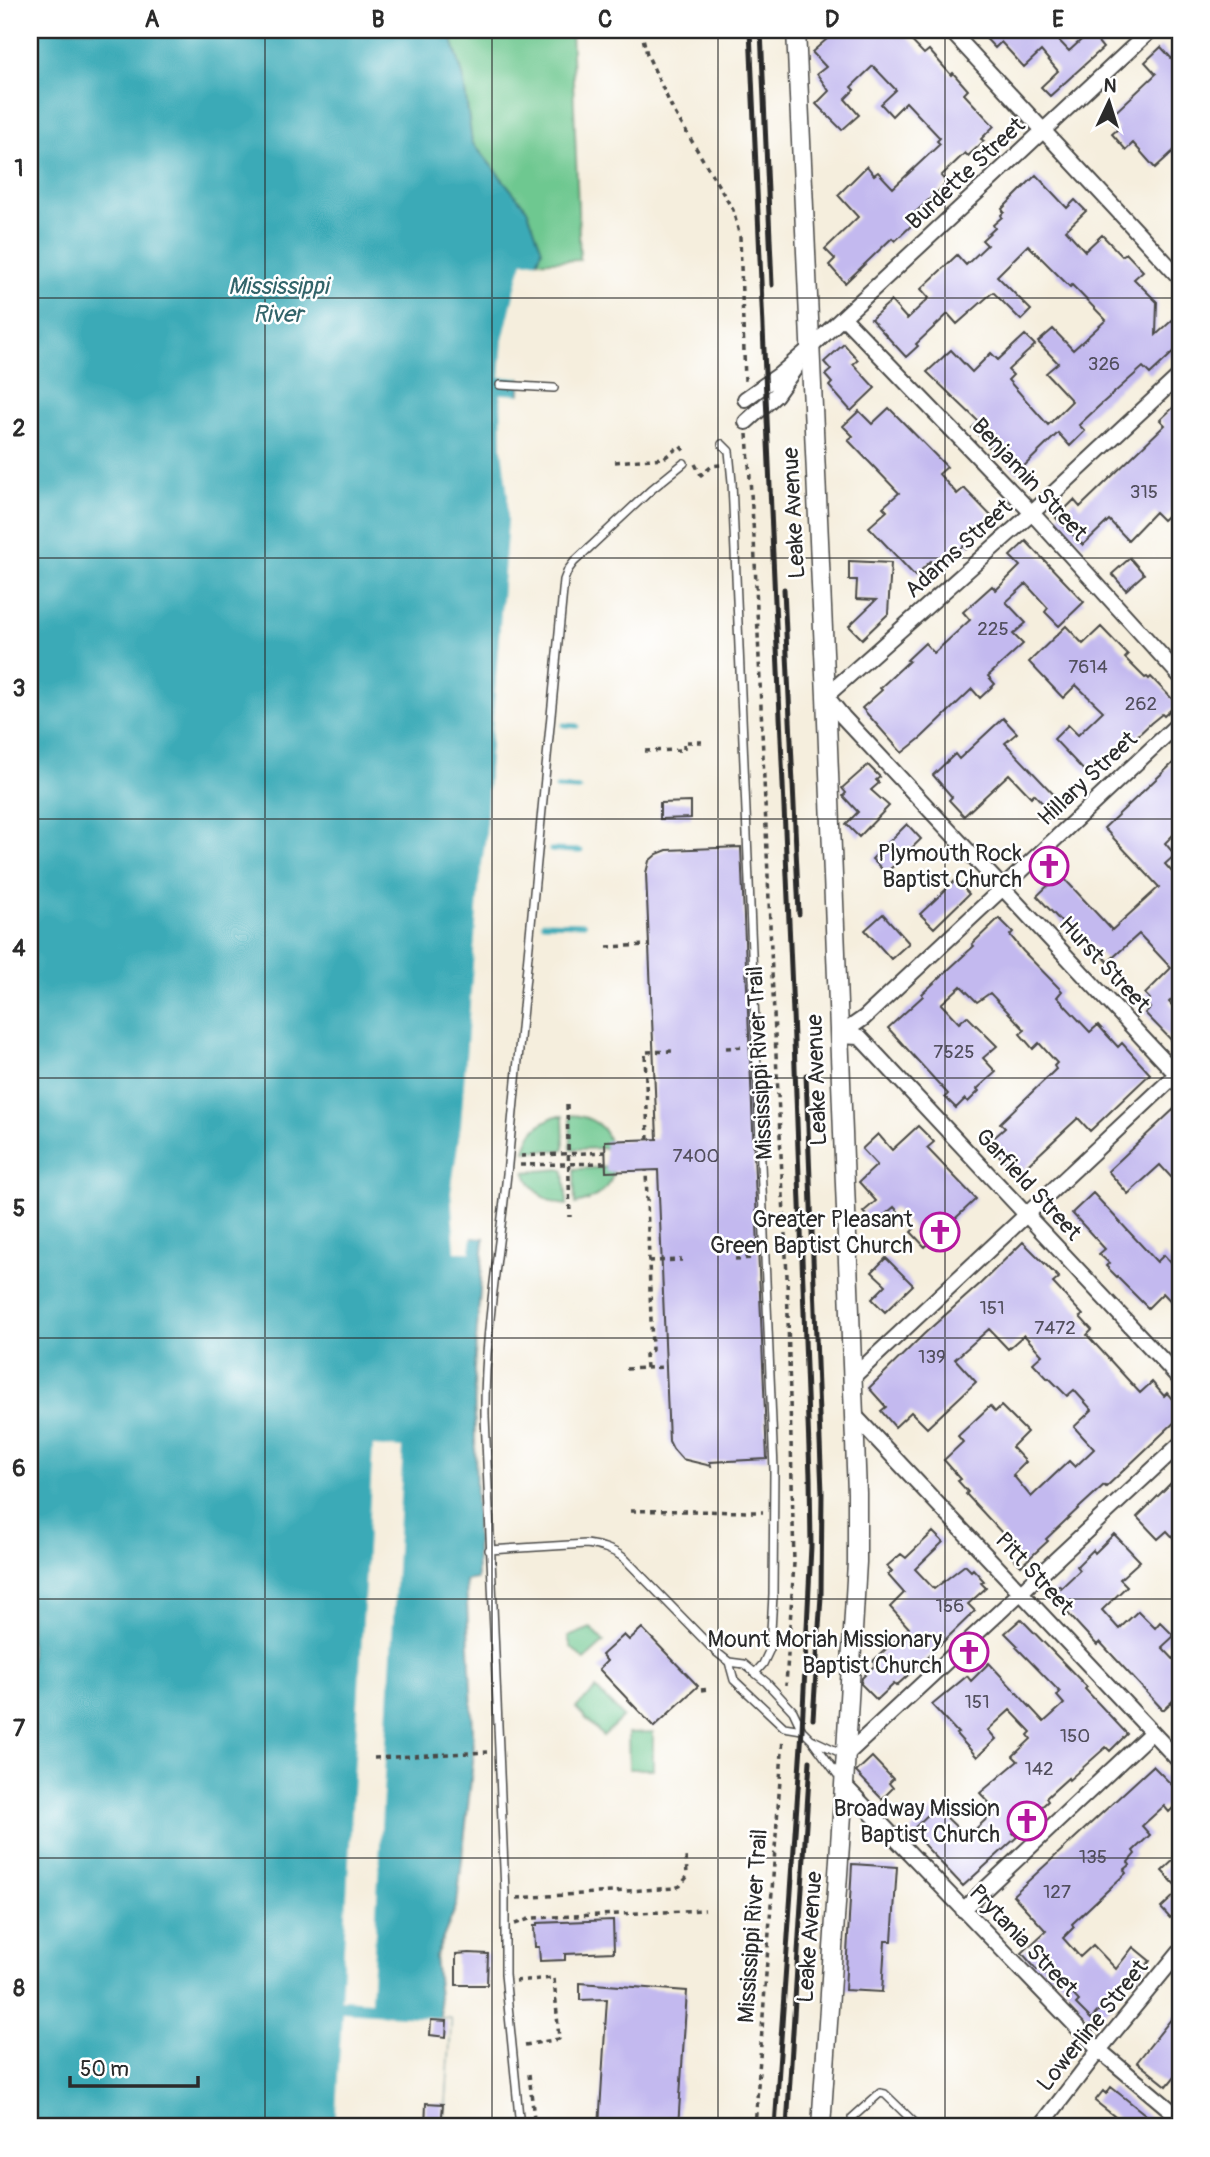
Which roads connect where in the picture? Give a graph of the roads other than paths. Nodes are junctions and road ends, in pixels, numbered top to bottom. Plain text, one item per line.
1 (796, 30) edge
2 (950, 30) edge
3 (1152, 30) edge
4 (1043, 131) junction
5 (1180, 278) edge
6 (844, 318) junction
7 (809, 349) junction
8 (1180, 375) edge
9 (500, 386) dead end
10 (554, 388) dead end
11 (746, 399) road end
12 (746, 422) road end
13 (722, 444) dead end
14 (686, 459) road end
15 (1032, 513) junction
16 (1180, 676) edge
17 (826, 696) junction
18 (1180, 722) edge
19 (1003, 888) junction
20 (838, 1035) junction
21 (1179, 1074) edge
22 (1027, 1215) junction
23 (853, 1377) junction
24 (1180, 1379) edge
25 (856, 1417) junction
26 (1180, 1444) edge
27 (489, 1550) junction
28 (1022, 1592) junction
29 (729, 1662) junction
30 (755, 1673) junction
31 (802, 1730) junction
32 (1152, 1732) junction
33 (811, 1739) junction
34 (846, 1755) junction
35 (1180, 1762) edge
36 (844, 1785) junction
37 (963, 1910) junction
38 (1180, 1951) edge
39 (1100, 2050) junction
40 (1180, 2118) edge
41 (520, 2127) edge
42 (821, 2127) edge
43 (854, 2127) edge
44 (919, 2127) edge
45 (1040, 2127) edge

1 - 7 street, Leake Avenue
2 - 4 street
3 - 4 street, Burdette Street
4 - 5 street
4 - 6 street, Burdette Street
6 - 7 street, Burdette Street
6 - 15 street, Benjamin Street
7 - 11 street
7 - 12 street
7 - 17 street, Leake Avenue
8 - 15 street, Adams Street
9 - 10 lane
13 - 30 lane
14 - 27 lane
15 - 16 street, Benjamin Street
15 - 17 street, Adams Street
17 - 19 street, Hurst Street
17 - 20 street, Leake Avenue
18 - 19 street, Hillary Street
19 - 20 street, Hillary Street
19 - 21 street, Hurst Street
20 - 22 street, Garfield Street
20 - 23 street, Leake Avenue
21 - 22 street
22 - 23 street
22 - 24 street, Garfield Street
23 - 25 street, Leake Avenue
25 - 28 street, Pitt Street
25 - 34 street, Leake Avenue
26 - 28 street
27 - 29 lane
27 - 41 lane
28 - 32 street, Pitt Street
28 - 34 street
29 - 30 lane
29 - 31 lane
30 - 31 lane
31 - 33 lane
32 - 35 street, Pitt Street
32 - 37 street
33 - 34 lane
33 - 36 lane
34 - 36 street, Leake Avenue
36 - 37 street, Prytania Street
36 - 42 street, Leake Avenue
37 - 39 street, Prytania Street
38 - 39 street, Lowerline Street
39 - 40 street, Prytania Street
39 - 45 street, Lowerline Street
43 - 44 lane

